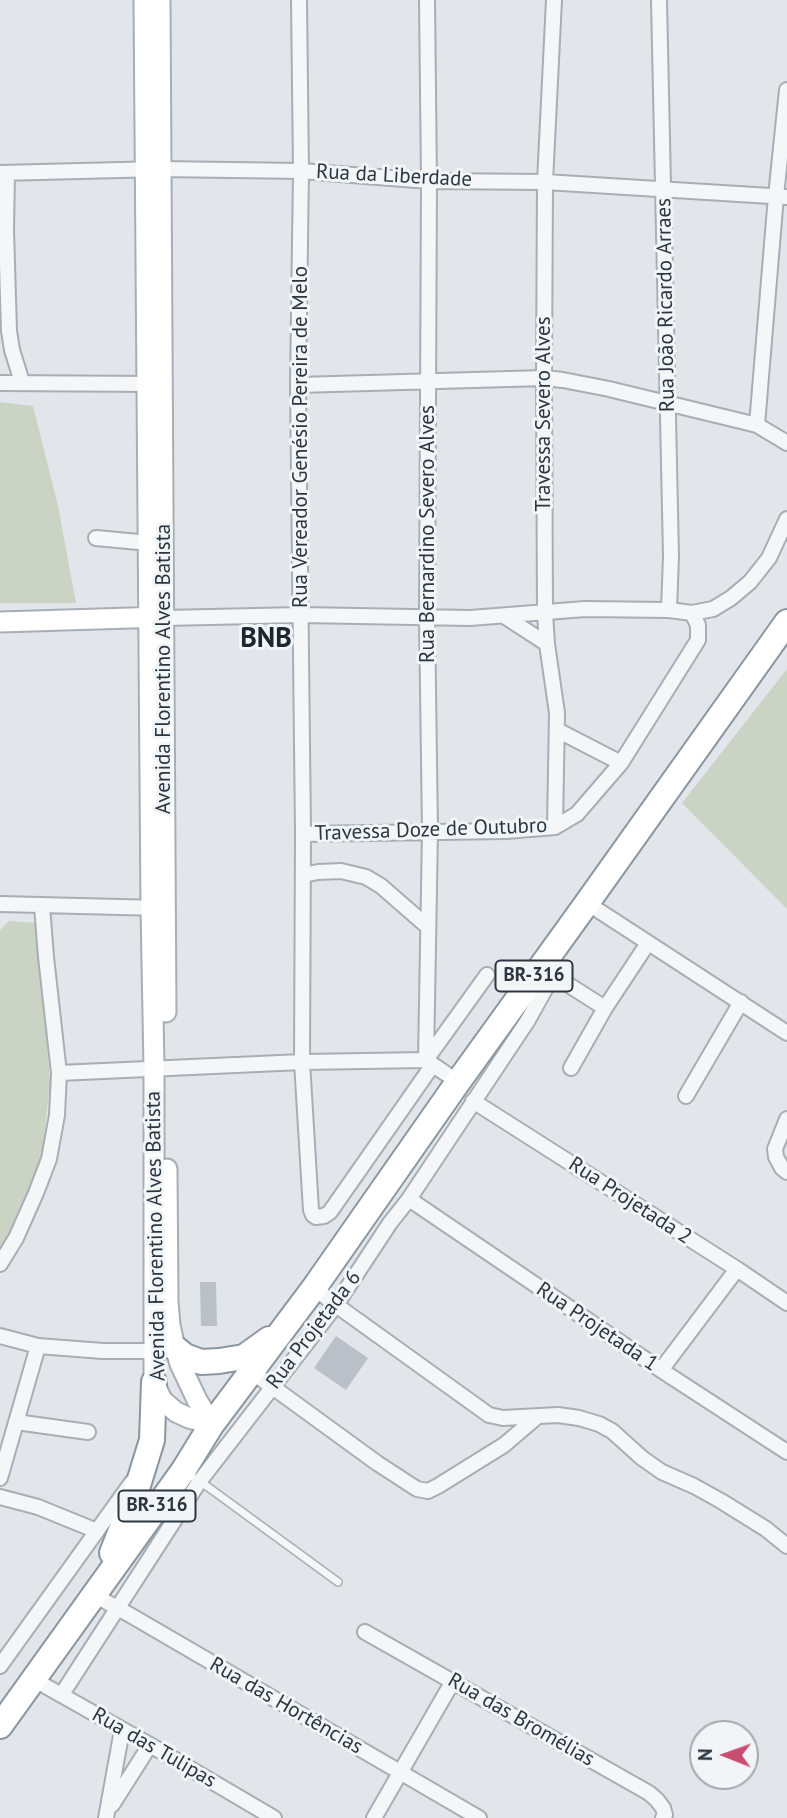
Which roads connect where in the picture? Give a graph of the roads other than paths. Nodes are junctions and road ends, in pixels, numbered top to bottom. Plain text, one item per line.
1 (144, 0) edge
2 (160, 0) edge
3 (299, 0) edge
4 (426, 0) edge
5 (554, 0) edge
6 (659, 0) edge
7 (787, 90) edge
8 (153, 170) junction
9 (301, 171) junction
10 (4, 173) edge
11 (429, 181) junction
12 (545, 182) junction
13 (664, 189) junction
14 (781, 196) edge
15 (544, 378) junction
16 (22, 382) junction
17 (428, 382) junction
18 (0, 383) edge
19 (155, 384) junction
20 (298, 385) junction
21 (667, 403) junction
22 (757, 425) junction
23 (787, 443) edge
24 (787, 519) edge
25 (96, 538) dead end
26 (149, 543) junction
27 (669, 610) junction
28 (545, 613) junction
29 (692, 613) junction
30 (301, 615) junction
31 (504, 616) junction
32 (157, 617) junction
33 (427, 618) junction
34 (0, 622) edge
35 (787, 622) edge
36 (547, 644) junction
37 (557, 730) junction
38 (621, 764) junction
39 (555, 827) junction
40 (430, 831) junction
41 (303, 834) junction
42 (303, 875) junction
43 (587, 903) junction
44 (0, 904) edge
45 (43, 906) junction
46 (158, 908) junction
47 (428, 927) junction
48 (648, 943) junction
49 (547, 971) junction
50 (487, 975) dead end
51 (741, 1002) junction
52 (605, 1008) junction
53 (787, 1033) edge
54 (302, 1062) junction
55 (429, 1063) junction
56 (160, 1068) junction
57 (571, 1068) dead end
58 (59, 1073) junction
59 (458, 1082) junction
60 (686, 1096) dead end
61 (473, 1101) junction
62 (787, 1119) edge
63 (787, 1172) edge
64 (409, 1199) junction
65 (0, 1264) edge
66 (737, 1269) junction
67 (314, 1288) junction
68 (787, 1303) edge
69 (336, 1305) junction
70 (281, 1331) junction
71 (0, 1336) edge
72 (38, 1346) junction
73 (164, 1350) junction
74 (661, 1370) junction
75 (252, 1372) junction
76 (154, 1382) junction
77 (272, 1387) junction
78 (538, 1416) junction
79 (16, 1422) junction
80 (212, 1424) junction
81 (88, 1432) dead end
82 (787, 1452) edge
83 (145, 1463) junction
84 (191, 1476) junction
85 (0, 1478) edge
86 (0, 1497) edge
87 (97, 1531) junction
88 (787, 1546) edge
89 (338, 1582) dead end
90 (97, 1591) junction
91 (118, 1608) junction
92 (365, 1632) dead end
93 (0, 1666) edge
94 (33, 1679) junction
95 (453, 1681) junction
96 (62, 1694) junction
97 (0, 1726) edge
98 (122, 1730) junction
99 (150, 1745) junction
100 (401, 1773) junction
101 (106, 1815) edge
102 (274, 1818) edge
103 (374, 1818) edge
104 (479, 1818) edge
105 (663, 1818) edge

1 - 8 main road, Avenida Florentino Alves Batista
2 - 8 main road, Avenida Florentino Alves Batista
3 - 9 street, Rua Vereador Genésio Pereira de Melo
4 - 11 street, Rua Bernardino Severo Alves
5 - 12 street, Travessa Severo Alves
6 - 13 street, Rua João Ricardo Arraes
7 - 14 street
8 - 9 street, Rua da Liberdade
8 - 10 street, Rua da Liberdade
8 - 19 main road, Avenida Florentino Alves Batista
9 - 11 street, Rua da Liberdade
9 - 20 street, Rua Vereador Genésio Pereira de Melo
10 - 16 street
11 - 12 street, Rua da Liberdade
11 - 17 street, Rua Bernardino Severo Alves
12 - 13 street, Rua da Liberdade
12 - 15 street, Travessa Severo Alves
13 - 14 street, Rua da Liberdade
13 - 21 street, Rua João Ricardo Arraes
14 - 22 street
15 - 17 street
15 - 21 street
15 - 28 street, Travessa Severo Alves
16 - 18 street
16 - 19 street
17 - 20 street
17 - 33 street, Rua Bernardino Severo Alves
19 - 26 main road, Avenida Florentino Alves Batista
19 - 32 main road, Avenida Florentino Alves Batista
20 - 30 street, Rua Vereador Genésio Pereira de Melo
21 - 22 street
21 - 27 street, Rua João Ricardo Arraes
22 - 23 street
24 - 29 street
25 - 26 street
26 - 32 main road, Avenida Florentino Alves Batista
27 - 28 street
27 - 29 street
28 - 31 street
28 - 36 street, Travessa Severo Alves
29 - 38 street, Travessa Doze de Outubro
30 - 32 street
30 - 33 street
30 - 41 street, Rua Vereador Genésio Pereira de Melo
31 - 33 street
31 - 36 street
32 - 34 main road
32 - 46 main road, Avenida Florentino Alves Batista
33 - 40 street, Rua Bernardino Severo Alves
35 - 43 highway, BR-316
36 - 37 street, Travessa Severo Alves
37 - 38 street
37 - 39 street, Travessa Severo Alves
38 - 39 street, Travessa Doze de Outubro
39 - 40 street, Travessa Doze de Outubro
40 - 41 street, Travessa Doze de Outubro
40 - 47 street, Rua Bernardino Severo Alves
41 - 42 street, Rua Vereador Genésio Pereira de Melo
42 - 47 street, Travessa Doze de Outubro
42 - 54 street, Rua Vereador Genésio Pereira de Melo
43 - 48 street
43 - 49 highway, BR-316
44 - 45 street
45 - 46 street
45 - 58 street
46 - 56 main road, Avenida Florentino Alves Batista
47 - 55 street, Rua Bernardino Severo Alves
48 - 51 street
48 - 52 street
49 - 52 street
49 - 59 highway, BR-316
49 - 61 street, Rua Projetada 6
50 - 55 street
51 - 53 street
51 - 60 street
52 - 57 street
54 - 55 street
54 - 55 street, Rua Vereador Genésio Pereira de Melo
54 - 56 street
55 - 59 street
56 - 58 street
56 - 73 main road, Avenida Florentino Alves Batista
58 - 65 street
59 - 67 highway, BR-316
61 - 64 street, Rua Projetada 6
61 - 66 street, Rua Projetada 2
62 - 63 street
64 - 69 street, Rua Projetada 6
64 - 74 street, Rua Projetada 1
66 - 68 street, Rua Projetada 2
66 - 74 street
67 - 69 street
67 - 70 highway, BR-316
69 - 77 street, Rua Projetada 6
69 - 78 street
70 - 73 highway
70 - 75 highway, BR-316
71 - 72 street
72 - 73 street
72 - 79 street
73 - 76 main road, Avenida Florentino Alves Batista
73 - 80 main road, Avenida Florentino Alves Batista
74 - 82 street, Rua Projetada 1
75 - 77 street
75 - 80 highway, BR-316
76 - 80 main road, Avenida Florentino Alves Batista
76 - 83 highway
77 - 78 street
77 - 84 street, Rua Projetada 6
78 - 88 street
79 - 81 street
79 - 85 street
80 - 84 highway, BR-316
83 - 87 street
83 - 90 highway
84 - 89 lane
84 - 90 highway, BR-316
84 - 91 street, Rua Projetada 6
86 - 87 street
87 - 93 street
90 - 91 street, Rua das Hortências
90 - 94 highway, BR-316
91 - 96 street, Rua Projetada 6
91 - 100 street, Rua das Hortências
92 - 95 street, Rua das Bromélias
94 - 96 street, Rua das Tulipas
94 - 97 highway, BR-316
95 - 100 street
95 - 105 street, Rua das Bromélias
96 - 98 street, Rua das Tulipas
98 - 99 street, Rua das Tulipas
98 - 101 street
99 - 101 street
99 - 102 street, Rua das Tulipas
100 - 103 street
100 - 104 street, Rua das Hortências

